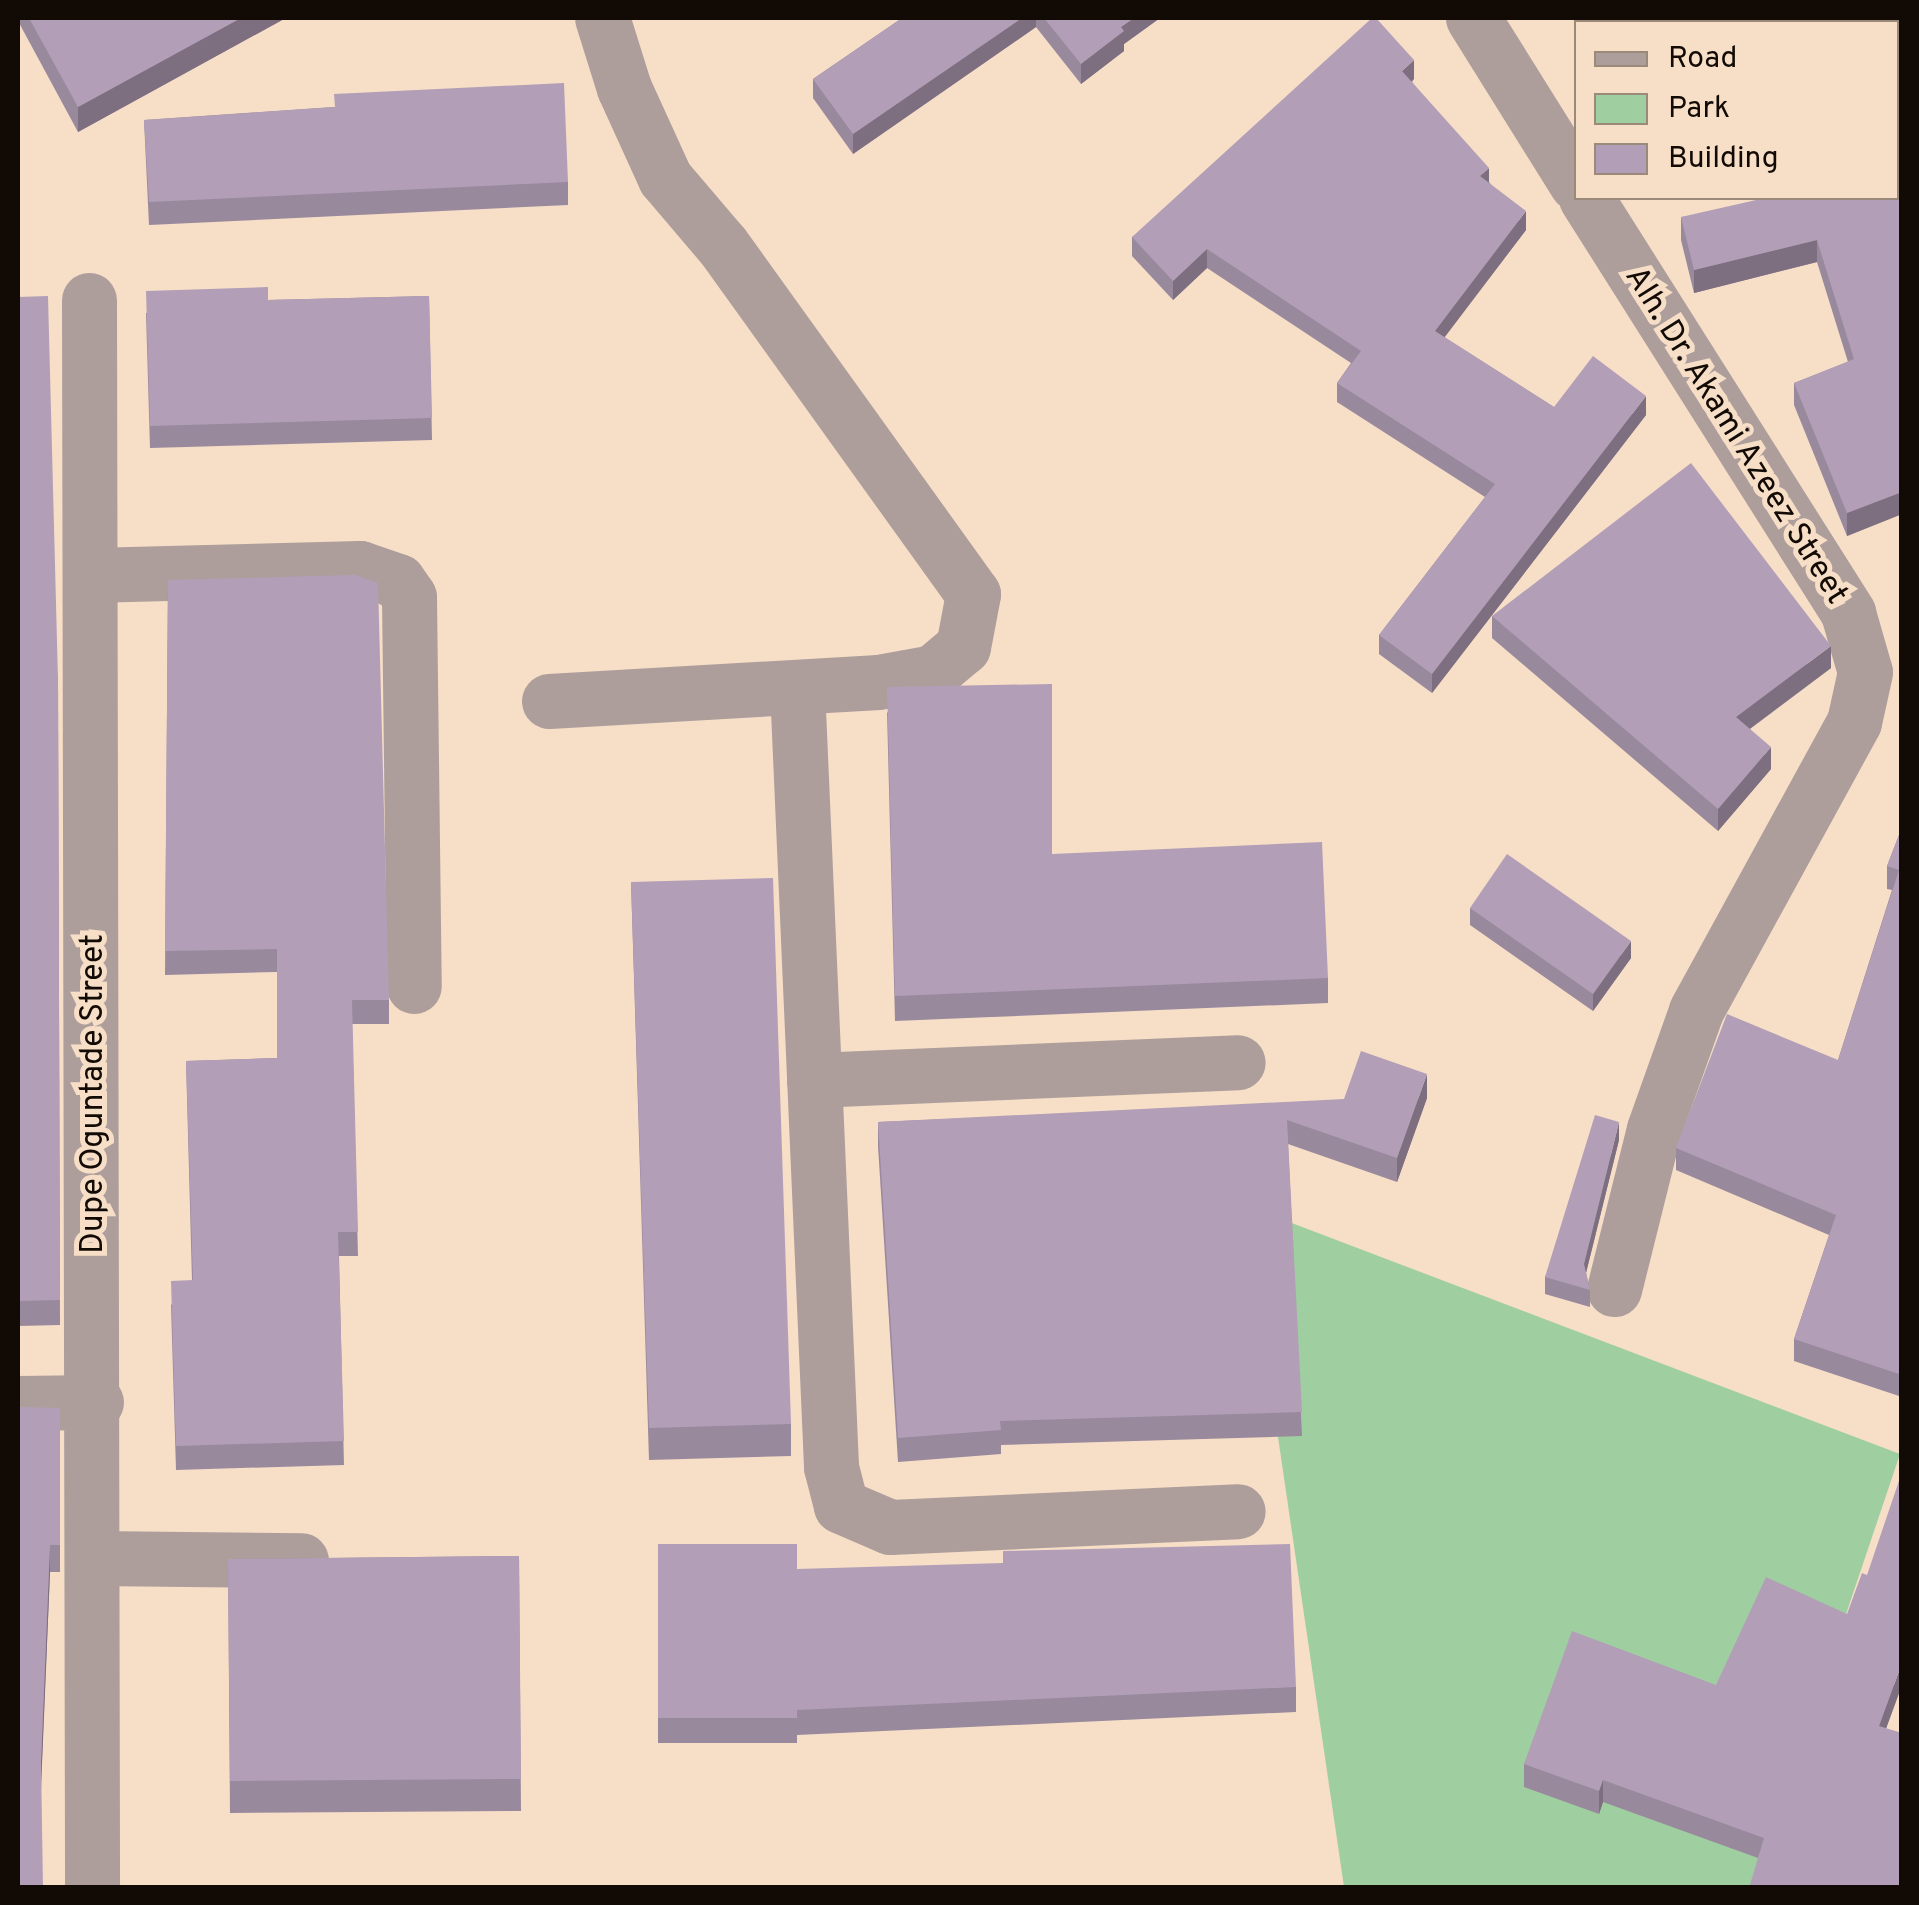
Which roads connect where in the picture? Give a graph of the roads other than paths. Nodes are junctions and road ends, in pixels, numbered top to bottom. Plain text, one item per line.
1 (602, 18) edge
2 (1473, 18) edge
3 (1574, 180) edge
4 (1587, 200) edge
5 (89, 300) dead end
6 (90, 575) junction
7 (797, 687) junction
8 (549, 701) dead end
9 (414, 986) dead end
10 (1238, 1062) dead end
11 (814, 1080) junction
12 (1614, 1289) dead end
13 (18, 1402) edge
14 (96, 1402) junction
15 (1238, 1511) dead end
16 (94, 1558) junction
17 (362, 1561) edge
18 (92, 1888) edge

1 - 7 street
2 - 3 street
4 - 12 street, Alh. Dr. Akami Azeez Street
5 - 6 street, Dupe Oguntade Street
6 - 9 street
6 - 14 street, Dupe Oguntade Street
7 - 8 street
7 - 11 street
10 - 11 street
11 - 15 street
13 - 14 street
14 - 16 street, Dupe Oguntade Street
16 - 17 street
16 - 18 street, Dupe Oguntade Street

